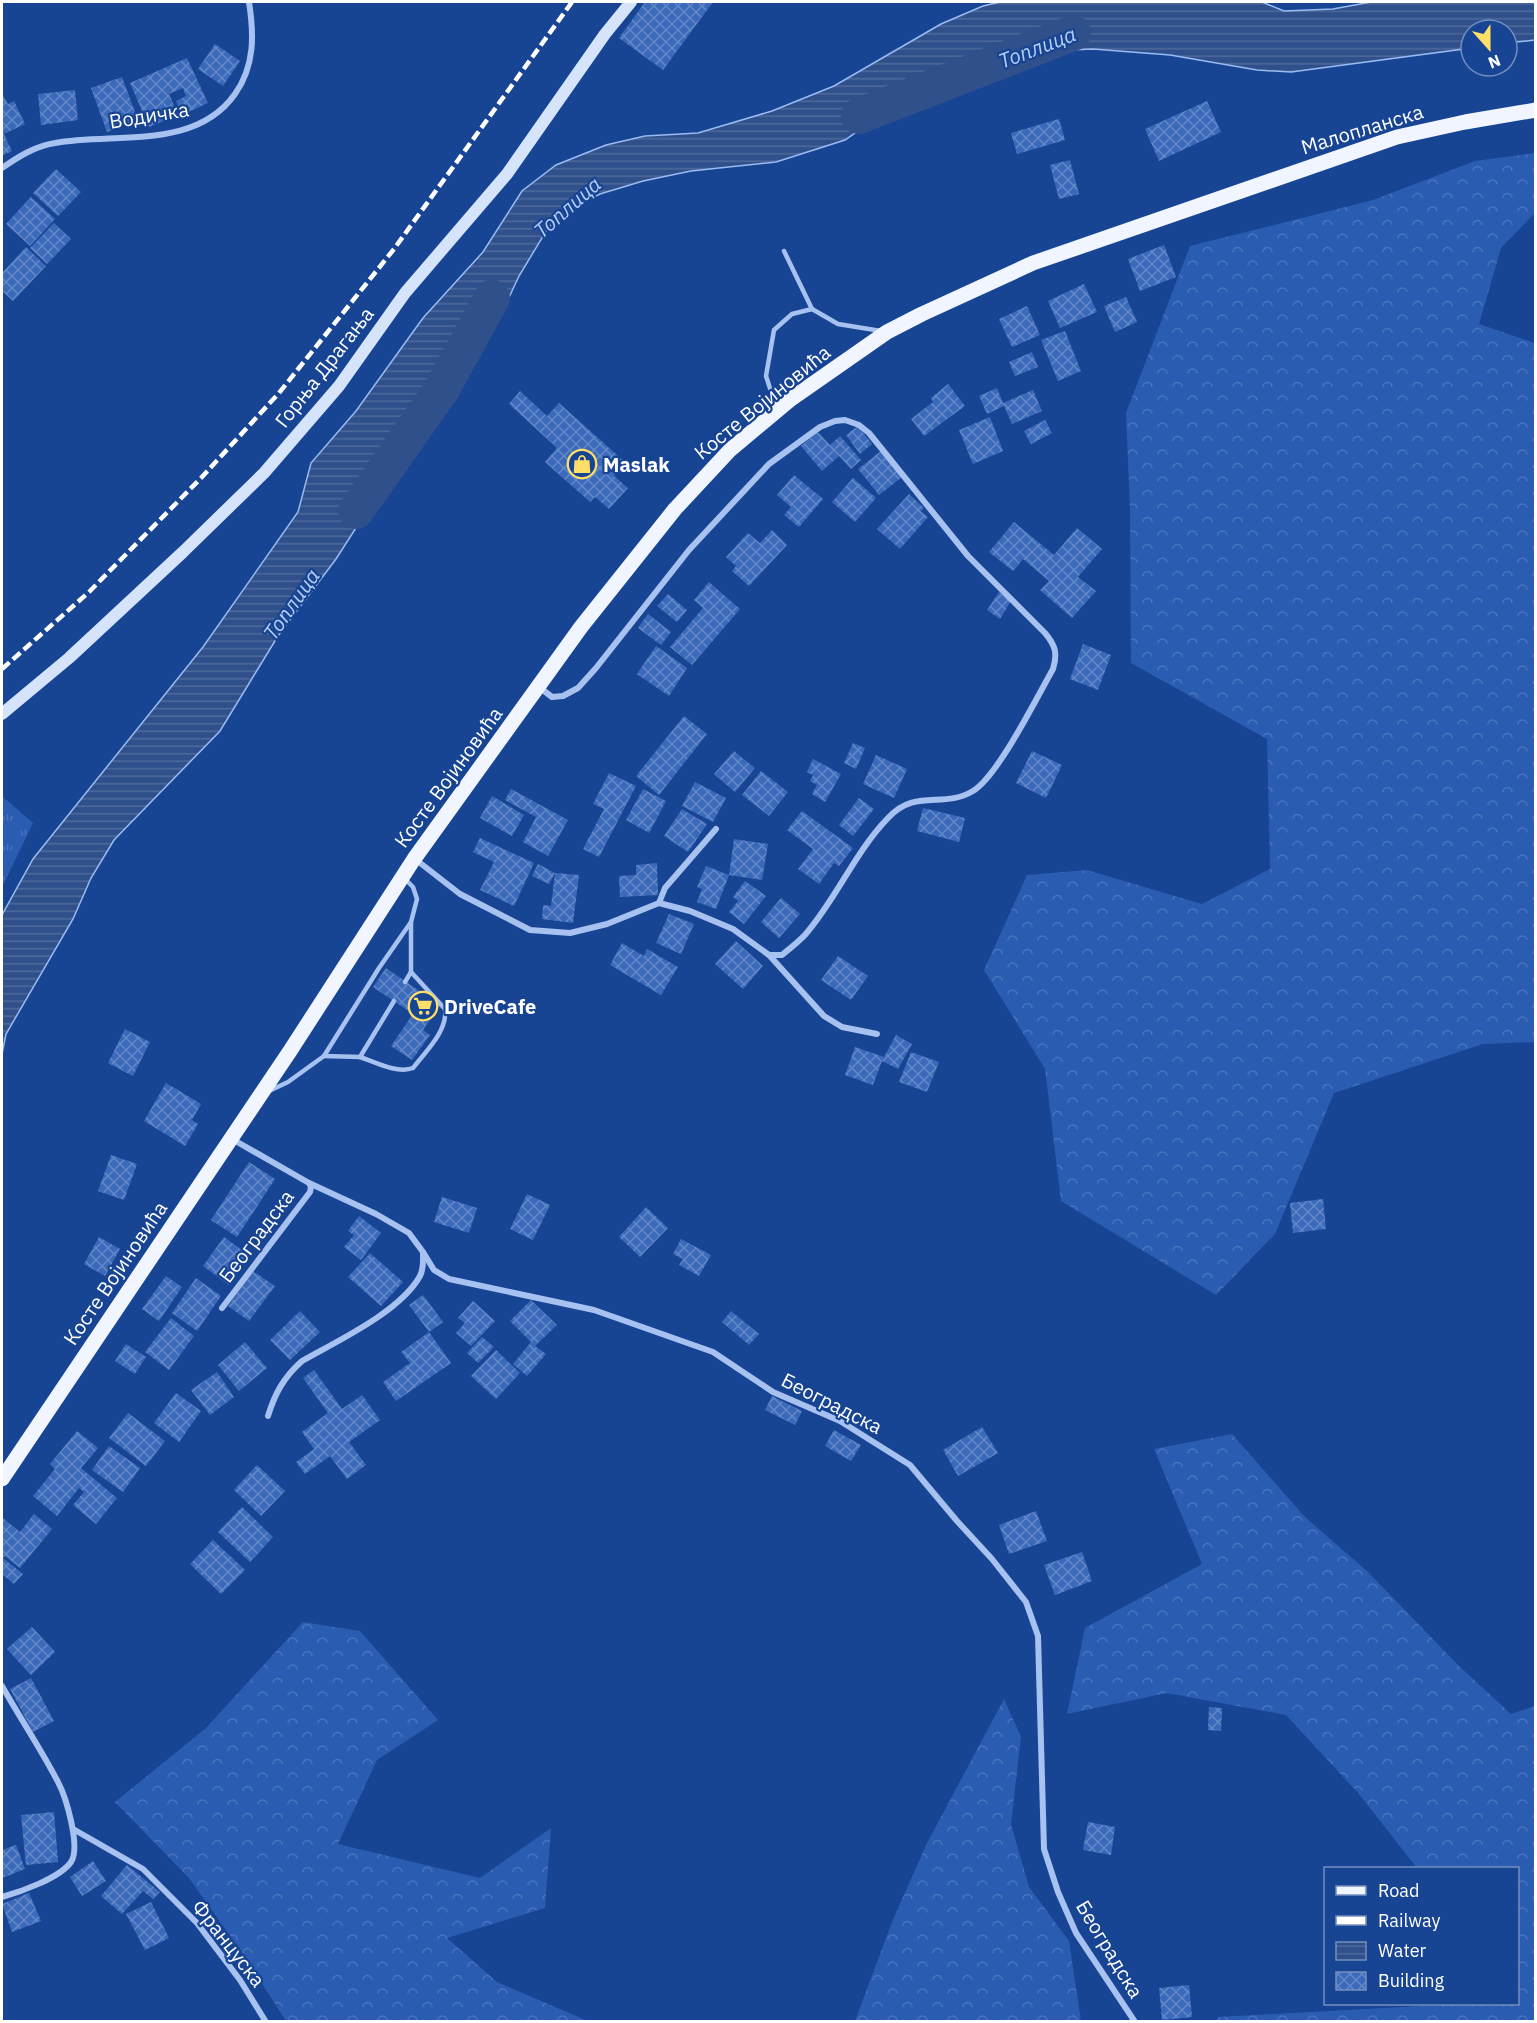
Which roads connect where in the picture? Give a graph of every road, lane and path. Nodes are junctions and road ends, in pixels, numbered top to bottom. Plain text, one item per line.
1 (249, 2) edge
2 (631, 2) edge
3 (1536, 110) edge
4 (2, 168) edge
5 (1205, 204) joint
6 (784, 251) dead end
7 (812, 309) junction
8 (887, 332) junction
9 (777, 411) junction
10 (539, 687) junction
11 (2, 714) edge
12 (716, 829) dead end
13 (414, 859) junction
14 (403, 877) junction
15 (659, 903) junction
16 (411, 922) junction
17 (769, 955) junction
18 (411, 972) junction
19 (405, 982) dead end
20 (394, 1001) dead end
21 (877, 1034) dead end
22 (324, 1056) junction
23 (360, 1057) junction
24 (264, 1090) junction
25 (231, 1138) junction
26 (309, 1183) junction
27 (423, 1252) junction
28 (222, 1308) dead end
29 (268, 1416) dead end
30 (2, 1479) edge
31 (2, 1686) edge
32 (72, 1829) junction
33 (2, 1897) edge
34 (266, 2022) edge
35 (1135, 2022) edge

1 - 4 street, Водичка
2 - 11 street, Горња Драгања
3 - 5 main road, Малопланска
5 - 8 main road, Косте Војиновића
6 - 7 lane
7 - 8 lane
7 - 9 lane
8 - 9 main road, Косте Војиновића
9 - 10 main road, Косте Војиновића
10 - 13 main road, Косте Војиновића
10 - 17 street
12 - 15 street
13 - 14 main road, Косте Војиновића
13 - 15 street
14 - 16 lane, Косте Војиновића
14 - 24 main road, Косте Војиновића
15 - 17 street
16 - 18 lane
16 - 22 lane, Косте Војиновића
17 - 21 street
18 - 19 lane
18 - 23 lane
20 - 23 lane
22 - 23 lane
22 - 24 lane, Косте Војиновића
24 - 25 main road, Косте Војиновића
25 - 26 street, Београдска
25 - 30 main road, Косте Војиновића
26 - 27 street, Београдска
26 - 28 street, Београдска
27 - 29 street
27 - 35 street, Београдска
31 - 32 street
32 - 33 street
32 - 34 street, Француска

